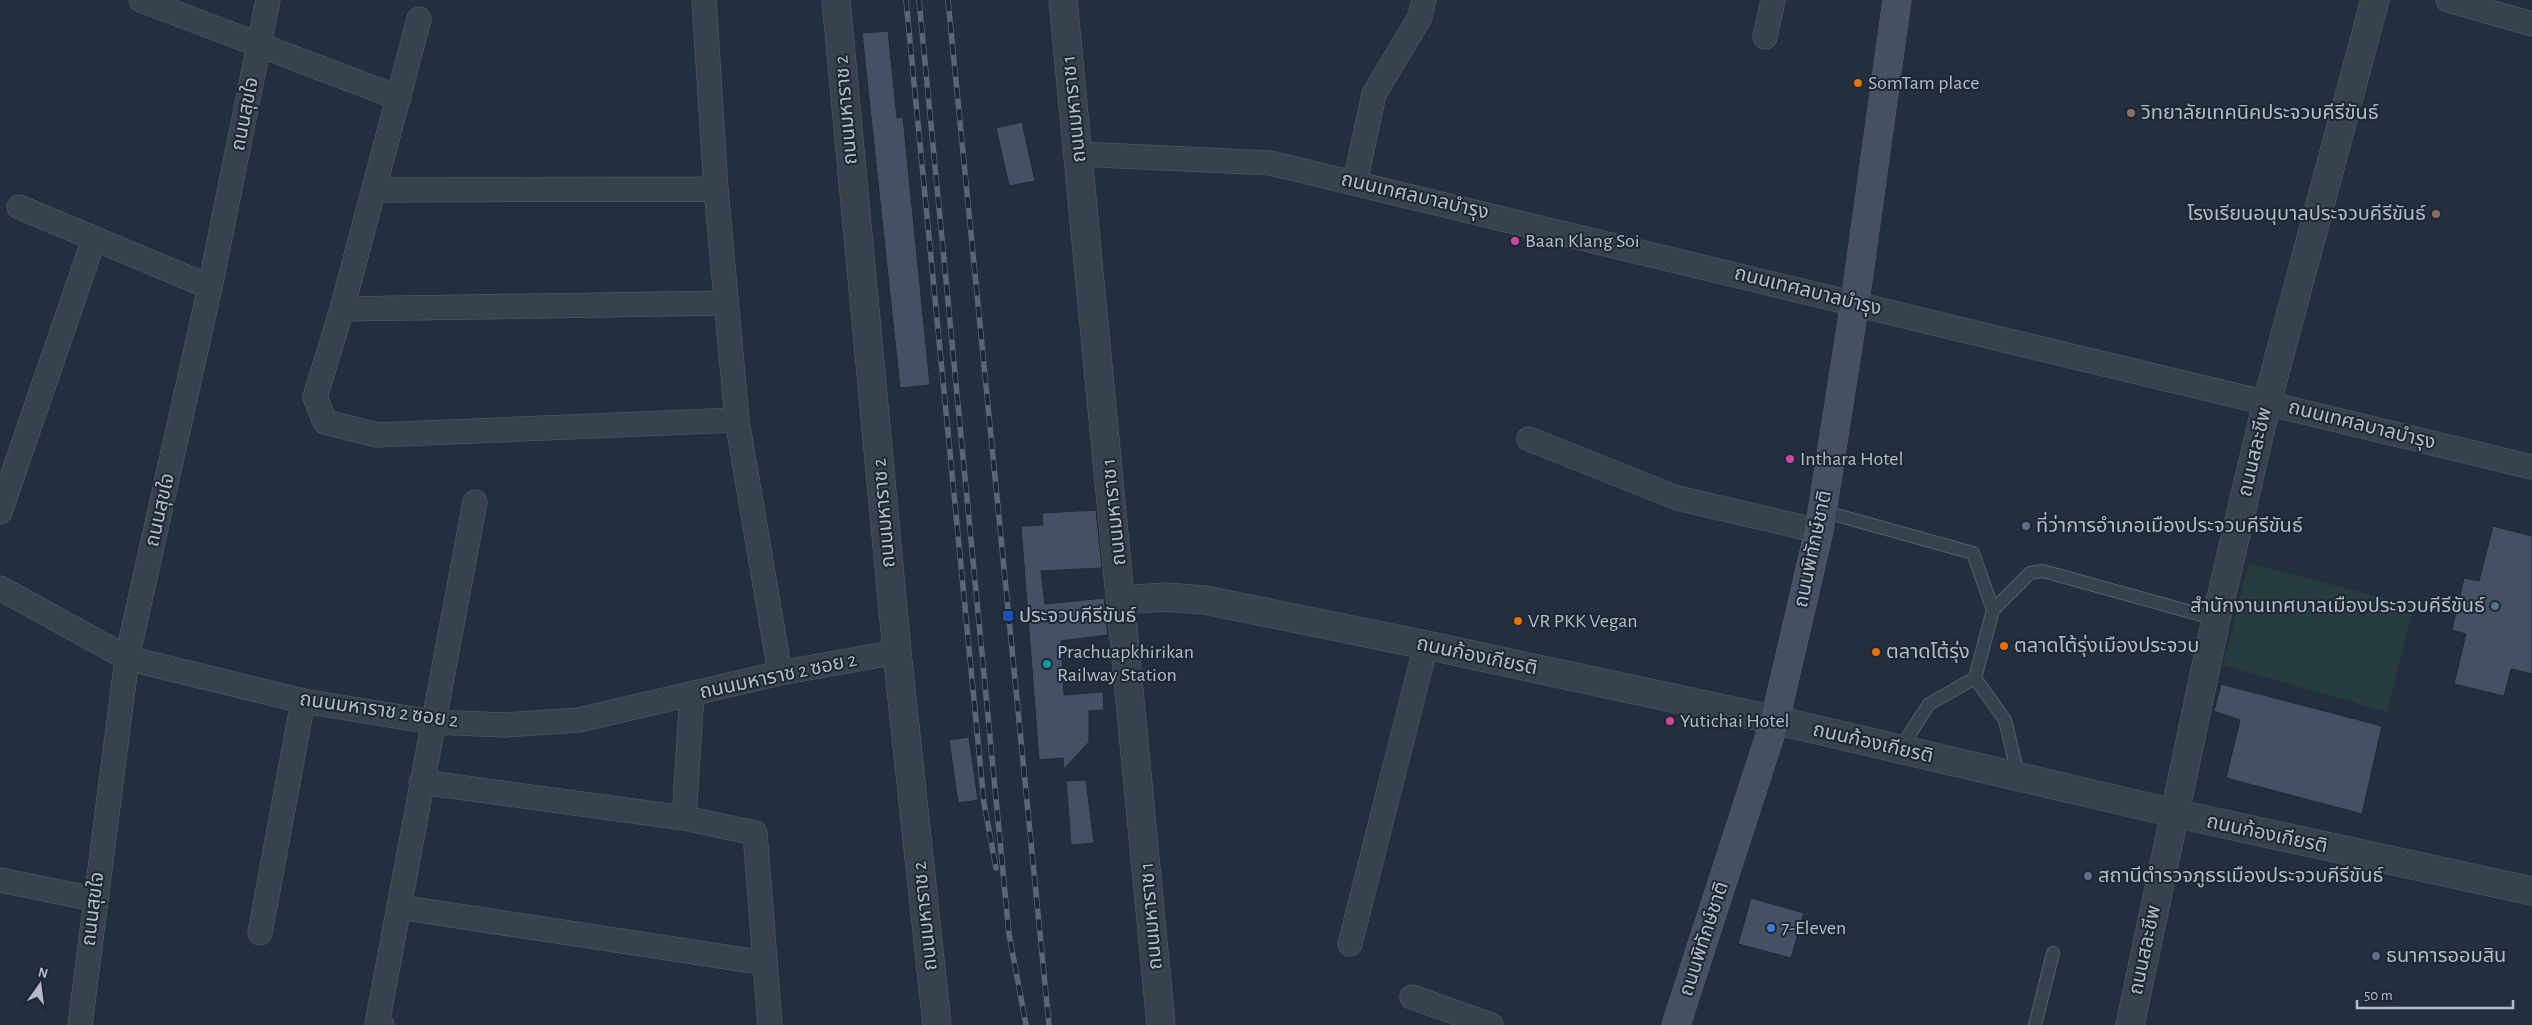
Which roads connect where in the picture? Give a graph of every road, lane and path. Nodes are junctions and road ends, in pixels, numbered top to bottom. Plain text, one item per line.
1 (141, 0) edge
2 (268, 0) edge
3 (704, 0) edge
4 (836, 0) edge
5 (1064, 0) edge
6 (1424, 0) edge
7 (1773, 0) edge
8 (1897, 0) edge
9 (2375, 0) edge
10 (2448, 0) edge
11 (419, 19) dead end
12 (2532, 24) edge
13 (1765, 37) dead end
14 (259, 44) junction
15 (400, 98) junction
16 (1079, 154) junction
17 (1355, 182) junction
18 (716, 189) junction
19 (374, 190) junction
20 (19, 206) dead end
21 (94, 239) junction
22 (210, 287) junction
23 (1855, 302) junction
24 (726, 303) junction
25 (342, 308) junction
26 (2267, 402) junction
27 (737, 420) junction
28 (1529, 439) dead end
29 (2532, 467) edge
30 (475, 502) dead end
31 (0, 512) edge
32 (1820, 521) junction
33 (0, 588) edge
34 (1122, 600) junction
35 (1993, 610) junction
36 (2216, 619) junction
37 (1426, 645) junction
38 (898, 652) junction
39 (127, 658) junction
40 (780, 673) junction
41 (1975, 678) junction
42 (692, 694) junction
43 (303, 700) junction
44 (1775, 720) junction
45 (432, 722) junction
46 (1900, 749) junction
47 (2019, 778) junction
48 (421, 782) junction
49 (2174, 813) junction
50 (684, 818) junction
51 (0, 880) edge
52 (2532, 892) edge
53 (94, 899) junction
54 (399, 907) junction
55 (260, 933) dead end
56 (1350, 944) dead end
57 (2053, 953) dead end
58 (765, 963) junction
59 (1412, 997) dead end
60 (80, 1025) edge
61 (382, 1025) edge
62 (770, 1025) edge
63 (937, 1025) edge
64 (1161, 1025) edge
65 (1491, 1025) edge
66 (1676, 1025) edge
67 (2035, 1025) edge
68 (2130, 1025) edge

1 - 14 street
2 - 14 street, ถนนสุขใจ
3 - 18 street
4 - 38 street, ถนนมหาราช 2
5 - 16 street, ถนนมหาราช 1
6 - 17 street
7 - 13 street
8 - 23 main road, ถนนพิทักษ์ชาติ
9 - 26 street, ถนนสละชีพ
10 - 12 street
11 - 15 street
14 - 15 street
14 - 22 street, ถนนสุขใจ
15 - 19 street
16 - 17 street, ถนนเทศลบาลบำรุง
16 - 34 street, ถนนมหาราช 1
17 - 23 street, ถนนเทศลบาลบำรุง
18 - 19 street
18 - 24 street
19 - 25 street
20 - 21 street
21 - 22 street
21 - 31 street
22 - 39 street, ถนนสุขใจ
23 - 26 street, ถนนเทศลบาลบำรุง
23 - 32 main road, ถนนพิทักษ์ชาติ
24 - 25 street
24 - 27 street
25 - 27 street
26 - 29 street, ถนนเทศลบาลบำรุง
26 - 36 street, ถนนสละชีพ
27 - 40 street
28 - 32 street
30 - 45 street
32 - 35 lane
32 - 44 main road, ถนนพิทักษ์ชาติ
33 - 39 street, ถนนมหาราช 2 ซอย 2
34 - 37 street, ถนนก้องเกียรติ
34 - 64 street, ถนนมหาราช 1
35 - 36 lane
35 - 41 lane
36 - 49 street, ถนนสละชีพ
37 - 44 street, ถนนก้องเกียรติ
37 - 56 street
38 - 40 street, ถนนมหาราช 2 ซอย 2
38 - 63 street, ถนนมหาราช 2
39 - 43 street, ถนนมหาราช 2 ซอย 2
39 - 53 street, ถนนสุขใจ
40 - 42 street, ถนนมหาราช 2 ซอย 2
41 - 46 lane
41 - 47 lane
42 - 45 street, ถนนมหาราช 2 ซอย 2
42 - 50 street
43 - 45 street, ถนนมหาราช 2 ซอย 2
43 - 55 street
44 - 46 street, ถนนก้องเกียรติ
44 - 66 main road, ถนนพิทักษ์ชาติ
45 - 48 street
46 - 47 street, ถนนก้องเกียรติ
47 - 49 street, ถนนก้องเกียรติ
48 - 50 street
48 - 54 street
49 - 52 street, ถนนก้องเกียรติ
49 - 68 street, ถนนสละชีพ
50 - 58 street
51 - 53 street
53 - 60 street, ถนนสุขใจ
54 - 58 street
54 - 61 street
57 - 67 lane
58 - 62 street
59 - 65 street

